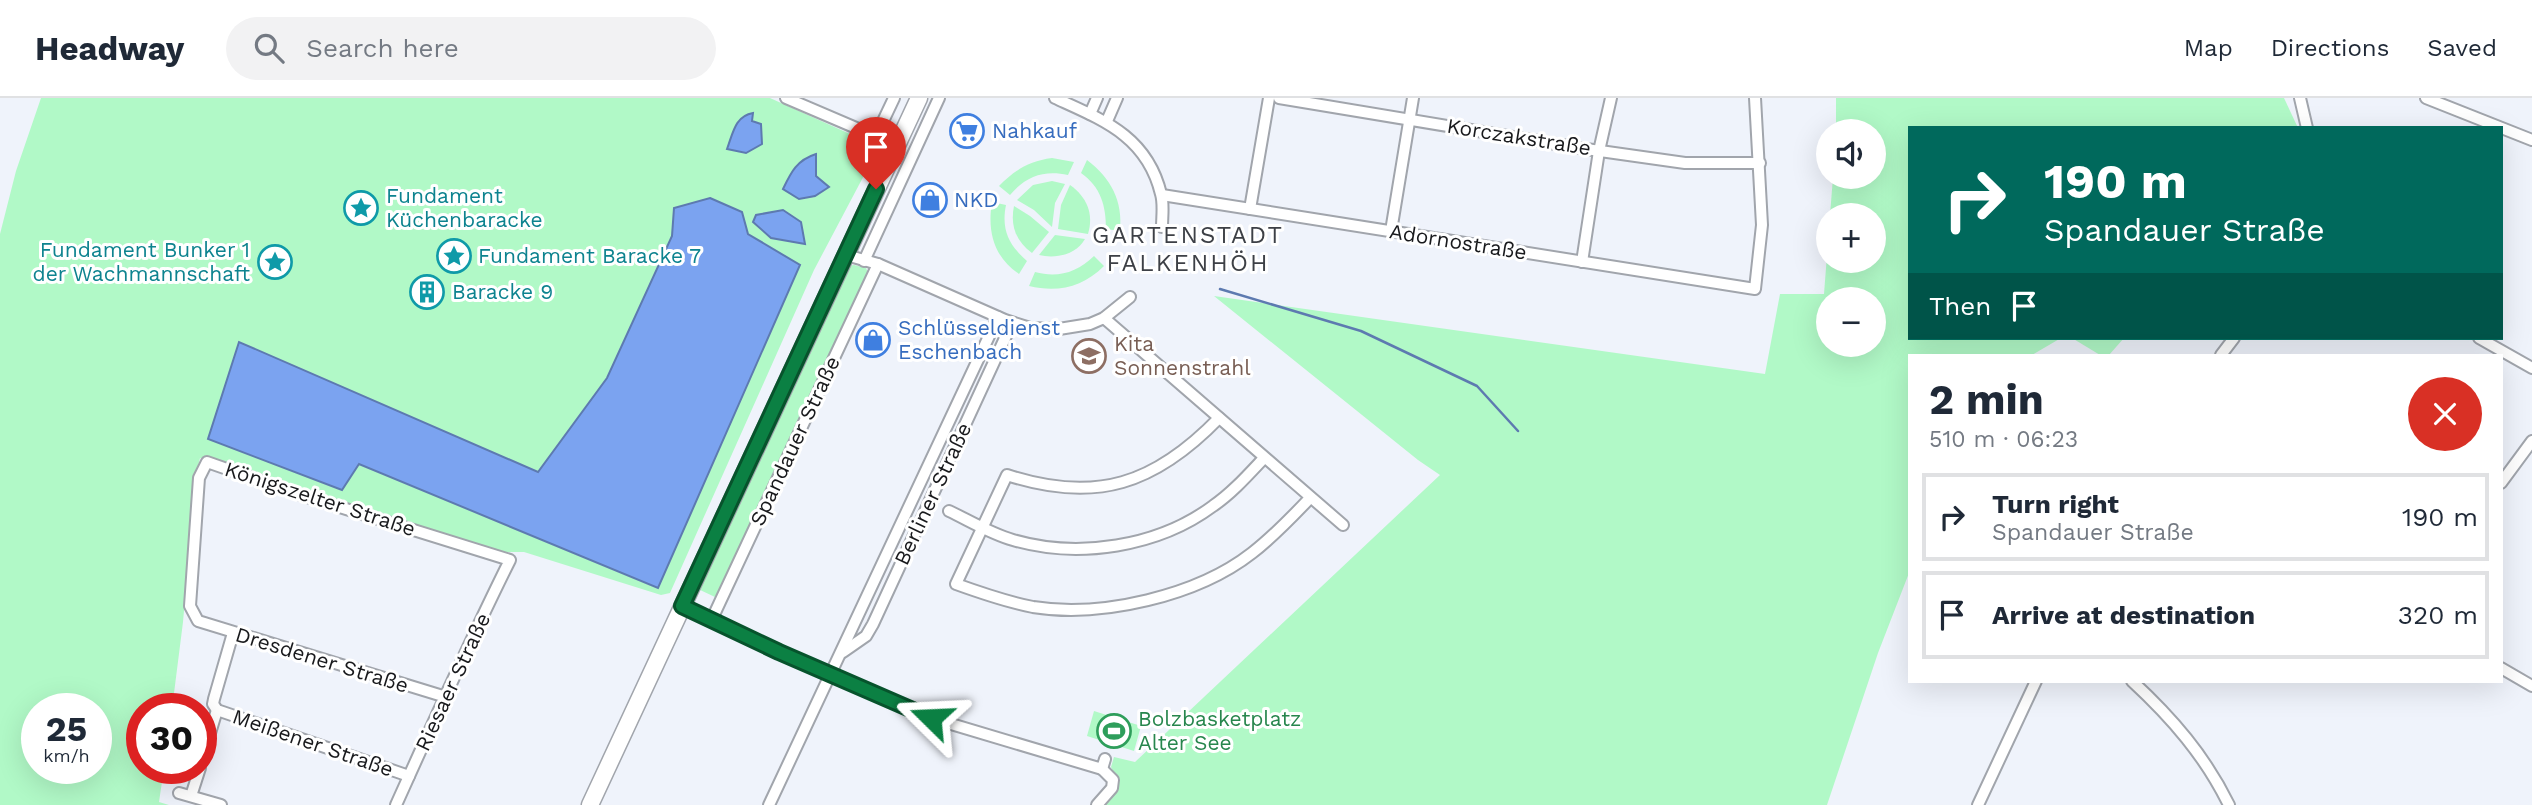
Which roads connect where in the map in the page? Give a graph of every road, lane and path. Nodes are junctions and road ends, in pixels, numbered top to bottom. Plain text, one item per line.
1 (786, 98) edge
2 (894, 98) edge
3 (919, 98) edge
4 (939, 98) edge
5 (1055, 98) edge
6 (1097, 98) edge
7 (1117, 98) edge
8 (1269, 98) edge
9 (1279, 98) edge
10 (1413, 98) edge
11 (1611, 98) edge
12 (1755, 98) edge
13 (2300, 98) edge
14 (2426, 98) edge
15 (1090, 114) junction
16 (1409, 119) junction
17 (1107, 121) junction
18 (2307, 126) edge
19 (2497, 126) edge
20 (2503, 129) edge
21 (876, 136) junction
22 (2532, 140) edge
23 (896, 145) junction
24 (1599, 151) junction
25 (1760, 163) junction
26 (1161, 195) junction
27 (1250, 209) junction
28 (1162, 227) dead end
29 (1391, 231) junction
30 (846, 254) junction
31 (864, 261) junction
32 (1582, 262) junction
33 (878, 264) junction
34 (1130, 297) dead end
35 (998, 317) junction
36 (1104, 318) junction
37 (1012, 323) junction
38 (2232, 340) edge
39 (2483, 340) edge
40 (2222, 354) edge
41 (2532, 368) edge
42 (1219, 418) junction
43 (2532, 441) edge
44 (1264, 458) junction
45 (2503, 480) edge
46 (1310, 498) junction
47 (949, 511) dead end
48 (1343, 525) dead end
49 (982, 527) junction
50 (510, 560) joint
51 (682, 606) junction
52 (712, 619) junction
53 (198, 621) joint
54 (233, 633) junction
55 (840, 654) junction
56 (2503, 669) edge
57 (830, 675) junction
58 (2035, 683) edge
59 (2134, 683) edge
60 (2532, 686) edge
61 (216, 693) edge
62 (446, 697) junction
63 (217, 710) edge
64 (409, 776) junction
65 (195, 784) edge
66 (179, 793) dead end
67 (191, 796) junction
68 (221, 805) edge
69 (396, 805) edge
70 (590, 805) edge
71 (768, 805) edge
72 (1097, 805) edge
73 (1978, 805) edge
74 (2229, 805) edge

1 - 21 street
2 - 21 street
3 - 23 main road, Spandauer Straße
4 - 31 street
5 - 15 street
6 - 15 street
7 - 17 street
8 - 27 street
9 - 16 street, Korczakstraße
10 - 16 street
11 - 24 street
12 - 25 street
13 - 18 street
14 - 19 street
15 - 17 street
16 - 24 street, Korczakstraße
16 - 29 street
17 - 26 street
20 - 22 street
21 - 23 street
23 - 30 main road, Spandauer Straße
24 - 25 street, Korczakstraße
24 - 32 street
25 - 32 street, Adornostraße
26 - 27 street, Adornostraße
26 - 28 street
27 - 29 street, Adornostraße
29 - 32 street, Adornostraße
30 - 31 street
30 - 51 main road, Spandauer Straße
31 - 33 street
33 - 35 street
33 - 52 street, Spandauer Straße
34 - 36 street
35 - 37 street
35 - 55 street, Berliner Straße
36 - 37 street
36 - 42 street
37 - 55 street, Berliner Straße
38 - 40 street
39 - 41 street
42 - 44 street
42 - 49 street
43 - 45 street
44 - 46 street
44 - 49 street
46 - 48 street
46 - 49 street
47 - 49 street
50 - 53 street, Königszelter Straße
50 - 62 street, Riesaer Straße
51 - 52 street
51 - 70 main road, Spandauer Straße
52 - 57 street
53 - 54 street, Dresdener Straße
54 - 61 street, Meißener Straße
54 - 62 street, Dresdener Straße
55 - 57 street, Berliner Straße
56 - 60 street
57 - 71 street, Berliner Straße
57 - 72 street
58 - 73 street
59 - 74 street
62 - 64 street, Riesaer Straße
63 - 64 street, Meißener Straße
64 - 69 street, Riesaer Straße
65 - 67 street
66 - 67 street
67 - 68 street

